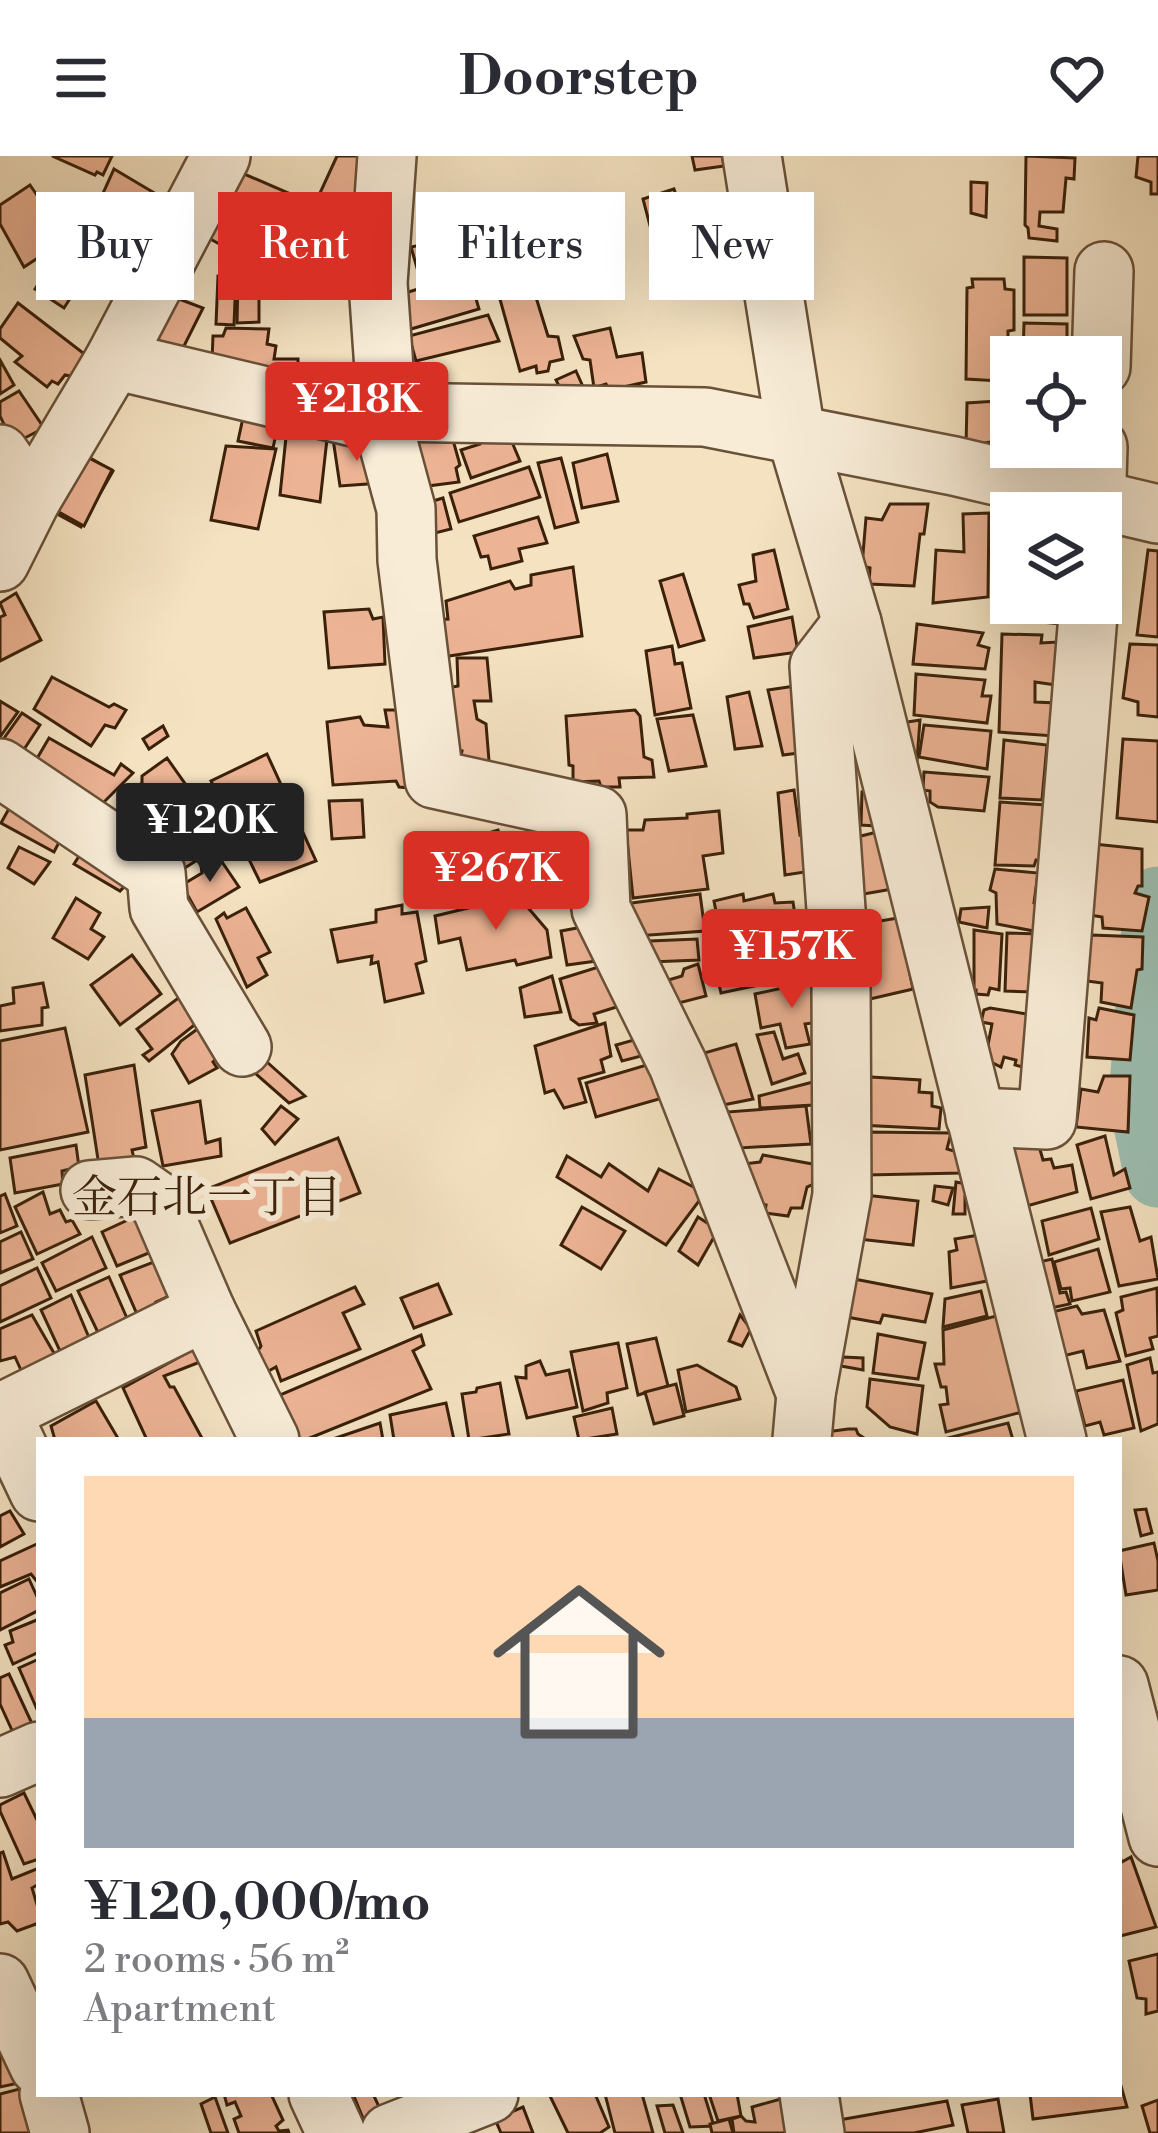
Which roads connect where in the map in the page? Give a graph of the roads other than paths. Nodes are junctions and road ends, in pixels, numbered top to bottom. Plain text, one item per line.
1 (220, 156) edge
2 (387, 156) edge
3 (752, 156) edge
4 (1104, 272) dead end
5 (1102, 336) edge
6 (114, 360) junction
7 (385, 418) junction
8 (796, 434) junction
9 (0, 454) edge
10 (1097, 486) edge
11 (31, 500) junction
12 (1158, 514) edge
13 (0, 562) edge
14 (852, 623) junction
15 (1087, 624) edge
16 (0, 768) edge
17 (242, 1047) dead end
18 (975, 1117) junction
19 (90, 1190) dead end
20 (206, 1311) junction
21 (0, 1413) edge
22 (0, 1423) edge
23 (801, 1428) edge
24 (269, 1437) edge
25 (1056, 1437) edge
26 (36, 1486) edge
27 (1122, 1700) edge
28 (36, 1751) edge
29 (0, 1768) edge
30 (1147, 1827) edge
31 (0, 1983) edge
32 (36, 2060) edge
33 (50, 2097) edge
34 (319, 2097) edge
35 (809, 2097) edge
36 (479, 2110) edge
37 (59, 2133) edge
38 (336, 2133) edge
39 (390, 2133) edge
40 (815, 2133) edge

1 - 6 street
2 - 7 street
3 - 8 street
4 - 5 street
6 - 7 street
6 - 11 street
7 - 8 street
7 - 23 street
8 - 10 street
8 - 14 street
9 - 11 street
10 - 12 street
11 - 13 street
14 - 18 street
14 - 23 street
15 - 18 street
16 - 17 street
18 - 25 street
19 - 20 street
20 - 21 street
20 - 24 street
22 - 26 street
27 - 30 street
28 - 29 street
31 - 32 street
33 - 37 street
34 - 38 street
35 - 40 street
36 - 39 street

